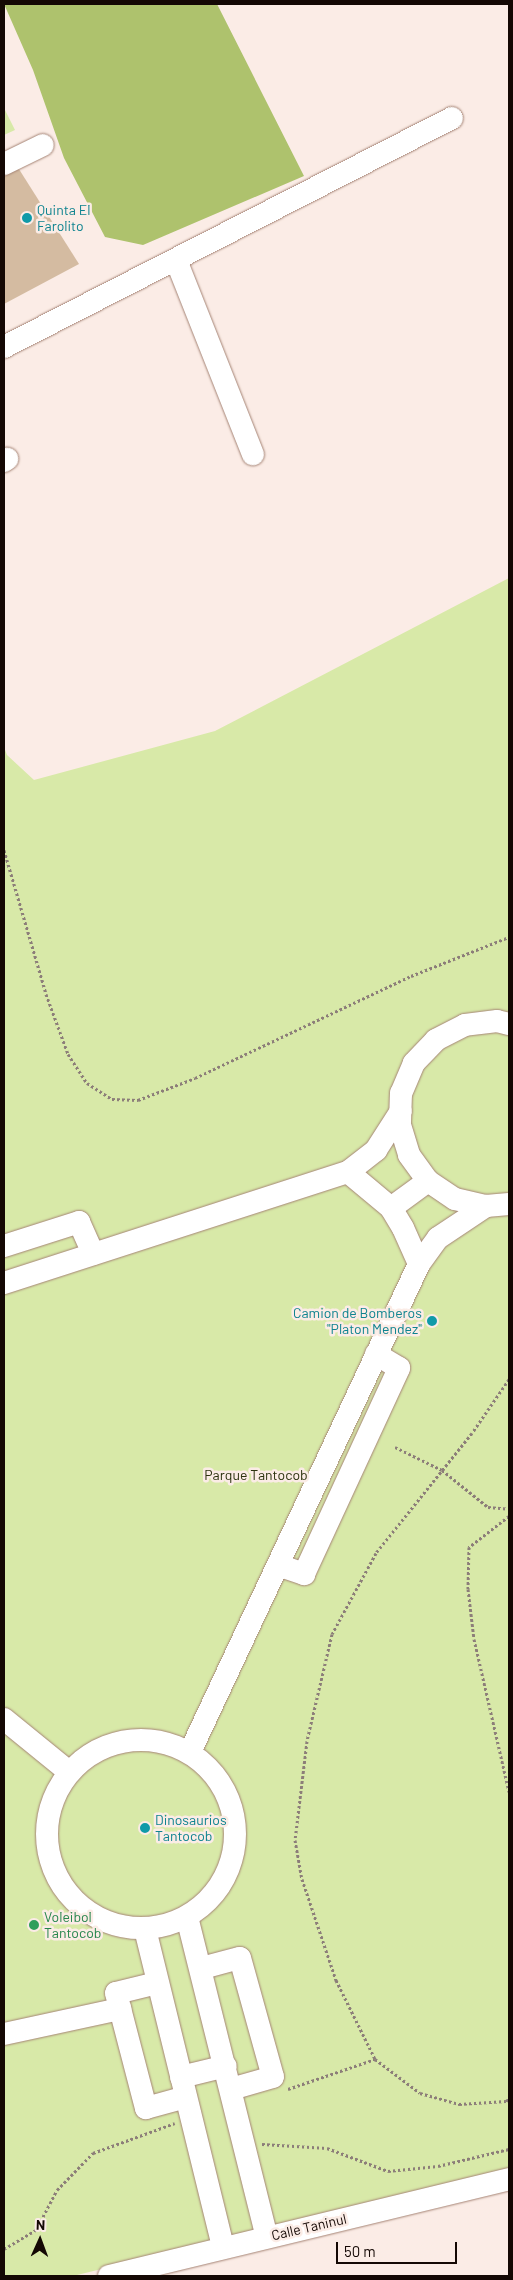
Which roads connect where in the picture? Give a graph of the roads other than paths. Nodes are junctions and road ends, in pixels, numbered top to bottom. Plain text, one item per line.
1 (452, 118) dead end
2 (43, 145) dead end
3 (4, 164) edge
4 (176, 260) junction
5 (4, 347) edge
6 (253, 454) dead end
7 (509, 1024) edge
8 (401, 1111) junction
9 (348, 1172) junction
10 (428, 1181) junction
11 (509, 1204) edge
12 (486, 1206) junction
13 (391, 1208) junction
14 (4, 1246) edge
15 (93, 1254) junction
16 (419, 1264) junction
17 (4, 1283) edge
18 (4, 1719) edge
19 (190, 1752) junction
20 (69, 1772) junction
21 (187, 1917) junction
22 (144, 1929) junction
23 (202, 1968) junction
24 (157, 1983) junction
25 (120, 2010) junction
26 (4, 2034) edge
27 (226, 2066) junction
28 (231, 2089) junction
29 (186, 2097) junction
30 (509, 2179) edge
31 (267, 2237) junction
32 (222, 2247) junction
33 (109, 2276) edge

1 - 4 street
2 - 3 street
4 - 5 street
4 - 6 street
7 - 8 street
8 - 9 street
8 - 10 street
9 - 13 street
9 - 15 street
10 - 12 street
10 - 13 street
11 - 12 street
12 - 16 street
13 - 16 street
14 - 15 street
15 - 17 street
16 - 19 street
18 - 20 street
19 - 20 street
19 - 21 street
20 - 22 street
21 - 22 street
21 - 23 street
22 - 24 street
23 - 27 street
23 - 28 street
24 - 25 street
24 - 29 street
25 - 26 street
25 - 29 street
27 - 28 street
27 - 29 street
28 - 31 street
29 - 32 street
30 - 31 street, Calle Taninul
31 - 32 street, Calle Taninul
32 - 33 street, Calle Taninul

